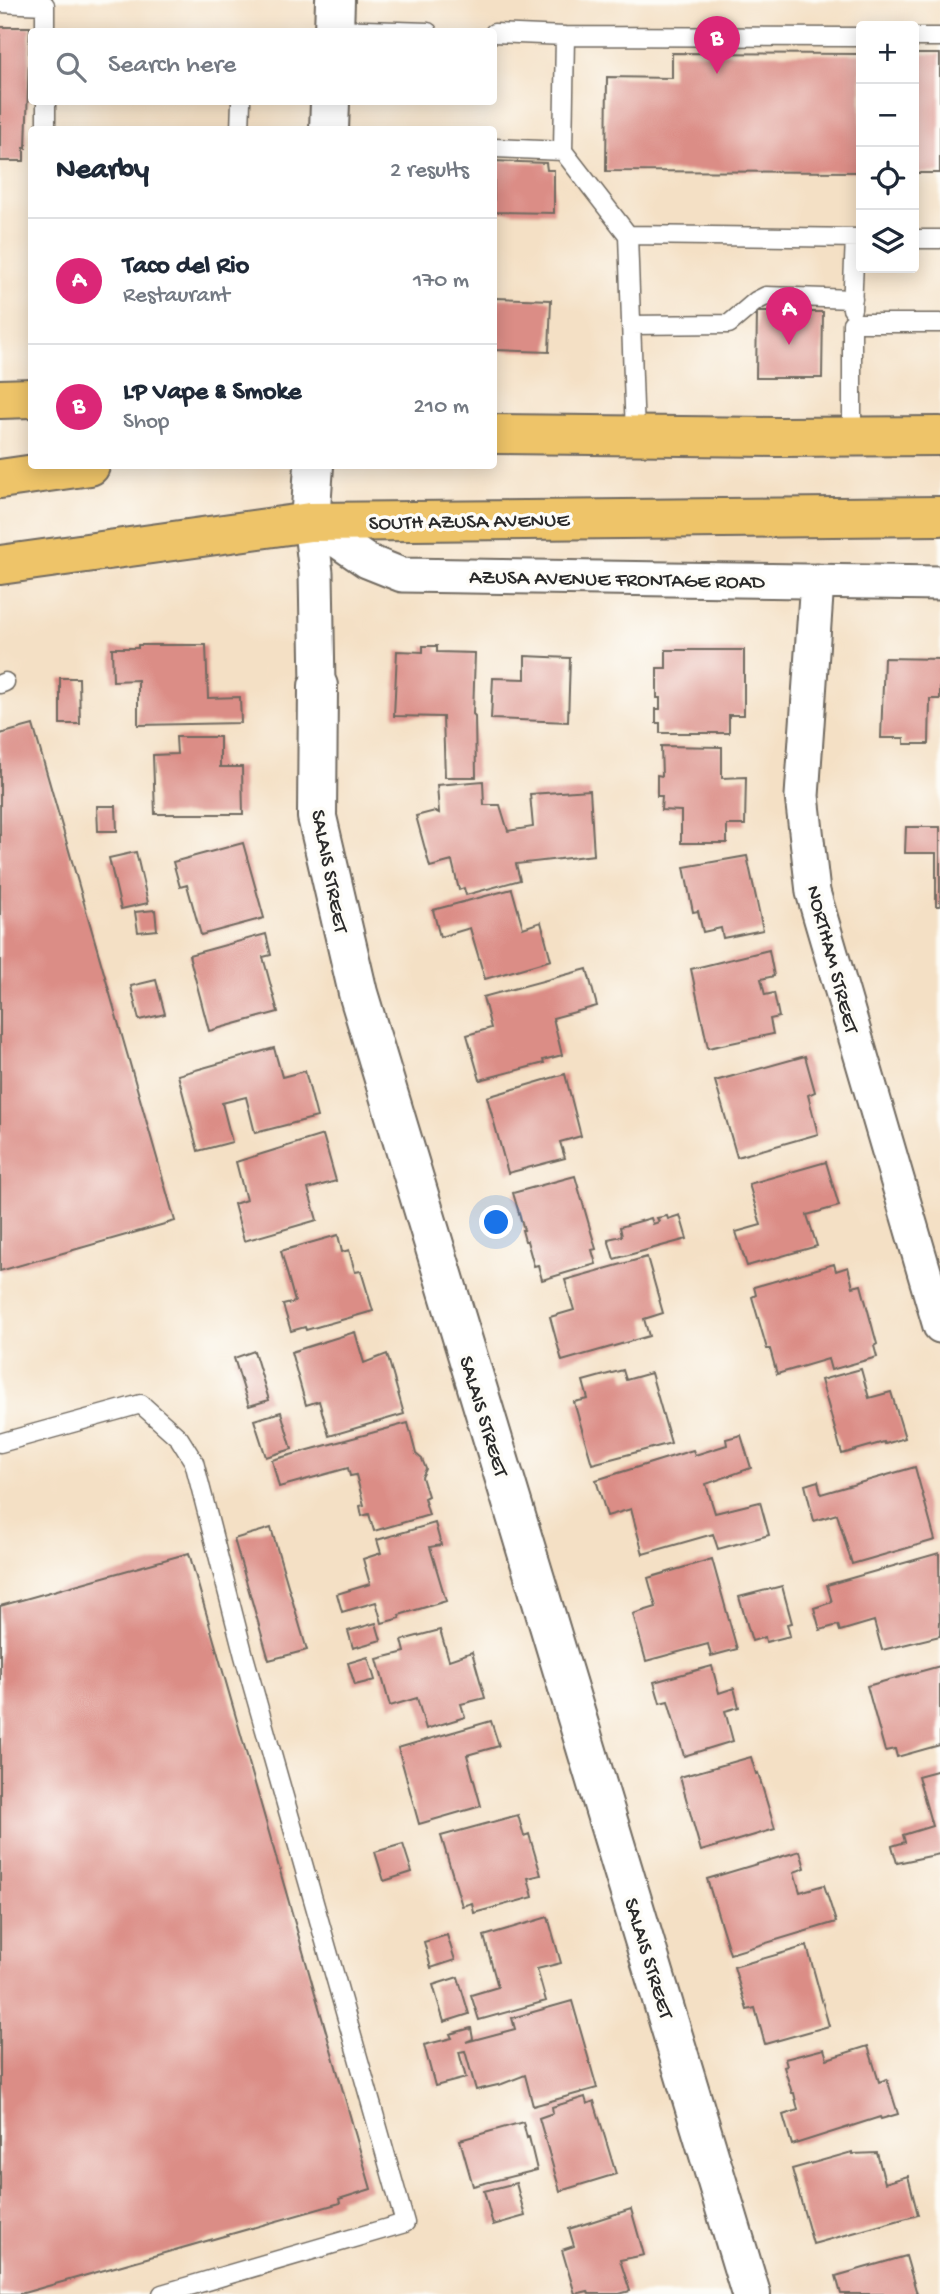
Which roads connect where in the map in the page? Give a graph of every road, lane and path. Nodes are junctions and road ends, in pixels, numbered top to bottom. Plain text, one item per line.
1 (0, 3) edge
2 (334, 20) edge
3 (45, 28) edge
4 (397, 28) edge
5 (497, 33) edge
6 (565, 36) junction
7 (856, 37) edge
8 (919, 37) edge
9 (940, 37) edge
10 (46, 105) edge
11 (241, 105) edge
12 (330, 105) edge
13 (46, 126) edge
14 (240, 126) edge
15 (329, 126) edge
16 (497, 148) edge
17 (563, 151) junction
18 (628, 235) junction
19 (856, 238) edge
20 (919, 239) edge
21 (940, 239) edge
22 (856, 262) edge
23 (853, 299) junction
24 (852, 323) junction
25 (940, 323) edge
26 (631, 325) junction
27 (0, 398) edge
28 (28, 398) edge
29 (497, 434) edge
30 (635, 435) junction
31 (940, 436) edge
32 (852, 437) junction
33 (69, 469) edge
34 (314, 469) edge
35 (0, 479) edge
36 (940, 516) edge
37 (310, 522) junction
38 (0, 565) edge
39 (817, 581) junction
40 (940, 583) edge
41 (318, 686) joint
42 (940, 1326) edge
43 (0, 1443) edge
44 (162, 2294) edge
45 (751, 2294) edge

1 - 3 lane
2 - 4 lane
5 - 6 lane
6 - 7 lane
6 - 17 lane
8 - 9 lane
10 - 13 lane
11 - 14 lane
12 - 15 street
16 - 17 lane
17 - 18 lane
18 - 19 lane
18 - 26 lane
20 - 21 lane
22 - 23 lane
23 - 24 lane
23 - 26 lane
24 - 25 lane
24 - 32 lane
26 - 30 lane
27 - 28 main road
29 - 30 main road
30 - 32 main road
31 - 32 main road
33 - 35 main road
34 - 37 street
36 - 37 main road, SOUTH AZUSA AVENUE
37 - 38 main road, SOUTH AZUSA AVENUE
37 - 39 street, AZUSA AVENUE FRONTAGE ROAD
37 - 41 street, SALAIS STREET
39 - 40 street, AZUSA AVENUE FRONTAGE ROAD
39 - 42 street, NORTHAM STREET
41 - 45 street, SALAIS STREET
43 - 44 lane

